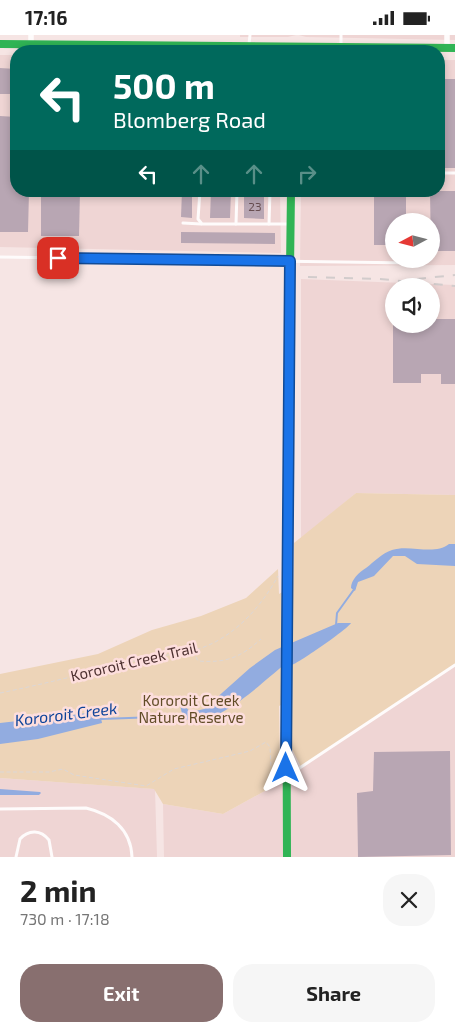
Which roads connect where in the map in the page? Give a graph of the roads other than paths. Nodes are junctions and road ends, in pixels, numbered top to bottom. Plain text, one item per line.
1 (31, 35) edge
2 (447, 35) edge
3 (0, 44) edge
4 (31, 44) junction
5 (140, 45) edge
6 (451, 48) edge
7 (200, 197) edge
8 (237, 197) edge
9 (270, 197) edge
10 (291, 197) edge
11 (183, 223) dead end
12 (202, 224) junction
13 (236, 224) junction
14 (269, 224) junction
15 (290, 224) junction
16 (0, 257) edge
17 (290, 261) junction
18 (385, 263) edge
19 (455, 665) edge
20 (286, 777) junction
21 (0, 809) edge
22 (16, 857) edge
23 (52, 857) edge
24 (132, 857) edge
25 (287, 857) edge

1 - 4 street
2 - 6 street
3 - 4 street
4 - 5 street
7 - 12 lane
8 - 13 lane
9 - 14 lane
10 - 15 street
11 - 12 lane
12 - 13 lane
13 - 14 lane
14 - 15 lane
15 - 17 street
16 - 17 lane
17 - 18 lane
17 - 20 street
19 - 20 lane
20 - 25 street
21 - 24 lane
22 - 23 lane

